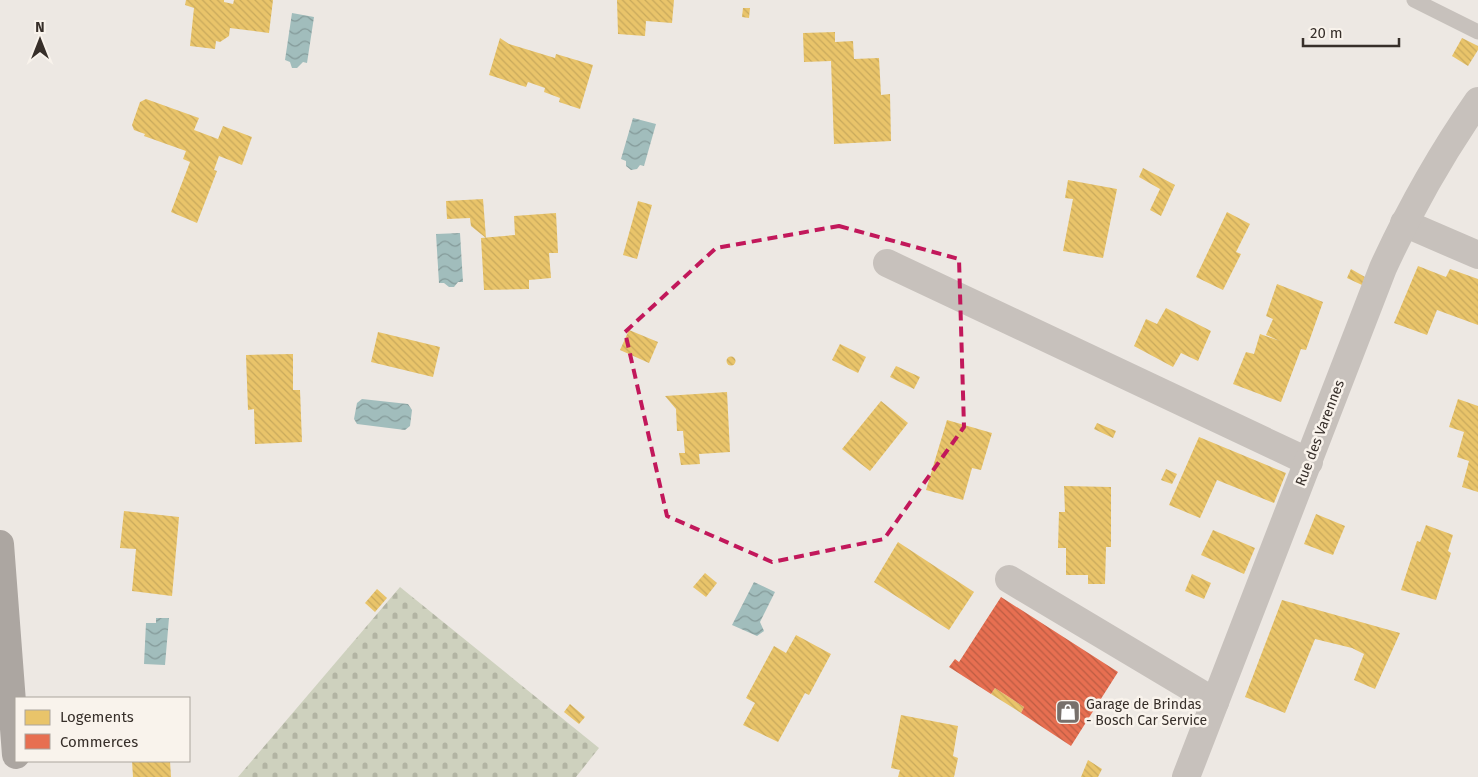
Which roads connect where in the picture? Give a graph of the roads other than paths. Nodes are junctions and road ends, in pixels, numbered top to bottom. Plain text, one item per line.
1 (1414, 0) edge
2 (1478, 32) edge
3 (1478, 101) edge
4 (1404, 222) junction
5 (1478, 256) edge
6 (886, 263) dead end
7 (1309, 462) junction
8 (0, 544) edge
9 (1009, 579) dead end
10 (1215, 702) junction
11 (15, 742) edge
12 (17, 762) edge
13 (18, 777) edge
14 (1186, 777) edge

1 - 2 lane
3 - 4 street, Rue des Varennes
4 - 5 street
4 - 7 street, Rue des Varennes
6 - 7 street
7 - 10 street, Rue des Varennes
8 - 11 main road
9 - 10 street
10 - 14 street, Rue des Varennes
12 - 13 main road

